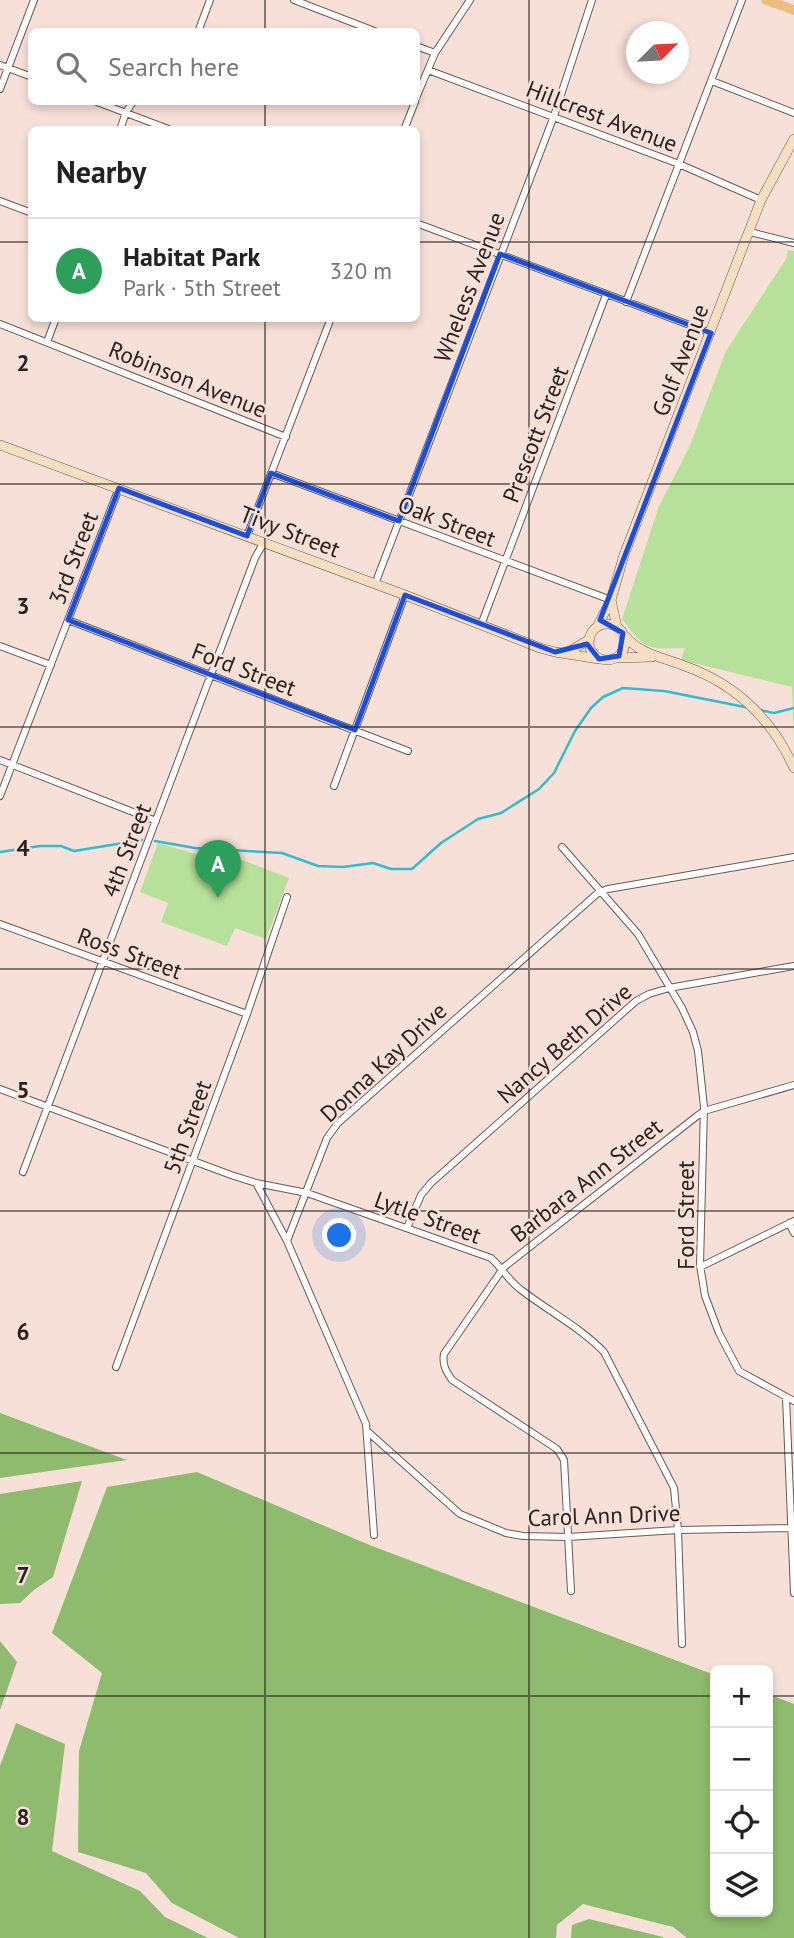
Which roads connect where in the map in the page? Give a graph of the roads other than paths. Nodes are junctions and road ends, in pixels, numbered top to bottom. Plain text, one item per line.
1 (34, 0) edge
2 (211, 0) edge
3 (294, 0) edge
4 (470, 0) edge
5 (592, 0) edge
6 (742, 0) edge
7 (766, 0) edge
8 (794, 10) edge
9 (200, 28) edge
10 (367, 28) edge
11 (420, 47) edge
12 (435, 53) junction
13 (0, 65) edge
14 (8, 69) junction
15 (428, 70) junction
16 (28, 76) edge
17 (712, 81) junction
18 (0, 89) edge
19 (420, 90) edge
20 (105, 105) edge
21 (131, 105) edge
22 (414, 105) edge
23 (126, 113) junction
24 (794, 113) edge
25 (554, 116) junction
26 (121, 126) edge
27 (160, 126) edge
28 (406, 126) edge
29 (794, 139) edge
30 (679, 164) junction
31 (761, 200) junction
32 (0, 201) edge
33 (28, 212) edge
34 (420, 224) edge
35 (750, 232) junction
36 (794, 243) edge
37 (500, 254) junction
38 (606, 295) junction
39 (626, 302) junction
40 (54, 322) edge
41 (329, 322) edge
42 (0, 324) edge
43 (711, 333) junction
44 (47, 342) junction
45 (286, 437) junction
46 (0, 445) edge
47 (271, 474) junction
48 (119, 488) junction
49 (399, 521) junction
50 (247, 536) junction
51 (264, 542) junction
52 (505, 561) junction
53 (375, 584) junction
54 (405, 595) junction
55 (611, 600) junction
56 (68, 620) junction
57 (481, 625) junction
58 (597, 627) junction
59 (617, 627) junction
60 (625, 636) junction
61 (590, 639) junction
62 (0, 646) edge
63 (565, 654) junction
64 (654, 657) junction
65 (617, 658) junction
66 (599, 659) junction
67 (51, 665) junction
68 (211, 675) junction
69 (355, 730) junction
70 (408, 751) dead end
71 (0, 760) edge
72 (12, 765) junction
73 (794, 768) edge
74 (334, 786) dead end
75 (0, 796) edge
76 (156, 821) junction
77 (562, 846) dead end
78 (794, 857) edge
79 (601, 891) junction
80 (287, 897) dead end
81 (0, 924) edge
82 (103, 962) junction
83 (794, 966) edge
84 (669, 988) junction
85 (247, 1014) junction
86 (794, 1085) edge
87 (0, 1089) edge
88 (48, 1107) junction
89 (704, 1111) junction
90 (193, 1161) junction
91 (23, 1172) dead end
92 (256, 1184) junction
93 (307, 1193) junction
94 (792, 1222) edge
95 (407, 1228) junction
96 (794, 1233) edge
97 (288, 1241) junction
98 (700, 1267) junction
99 (502, 1270) junction
100 (116, 1367) dead end
101 (786, 1397) junction
102 (794, 1401) edge
103 (367, 1431) junction
104 (793, 1528) edge
105 (678, 1531) junction
106 (374, 1535) dead end
107 (568, 1537) junction
108 (571, 1591) dead end
109 (794, 1593) edge
110 (682, 1644) dead end

1 - 14 street
2 - 9 street
3 - 10 street
4 - 12 street
5 - 25 street, Wheless Avenue
6 - 17 street
7 - 8 main road
11 - 12 street
12 - 15 street
13 - 14 street
14 - 16 street
14 - 18 street
15 - 19 street
15 - 25 street, Hillcrest Avenue
17 - 24 street
17 - 30 street
20 - 23 street
21 - 23 street
22 - 28 street
23 - 26 street
23 - 27 street
25 - 30 street, Hillcrest Avenue
25 - 37 street, Wheless Avenue
29 - 31 main road, Golf Avenue
30 - 31 street, Hillcrest Avenue
30 - 39 street
31 - 35 main road, Golf Avenue
32 - 33 street
34 - 37 street
35 - 36 street
35 - 43 main road, Golf Avenue
37 - 38 street
37 - 49 street, Wheless Avenue
38 - 39 street
38 - 52 street, Prescott Street
39 - 43 street
40 - 44 street
41 - 45 street
42 - 44 street, Robinson Avenue
43 - 55 main road, Golf Avenue
44 - 45 street, Robinson Avenue
45 - 47 street
46 - 48 main road, Tivy Street
47 - 49 street, Oak Street
47 - 50 street
48 - 50 main road, Tivy Street
48 - 56 street, 3rd Street
49 - 52 street, Oak Street
49 - 53 street, Wheless Avenue
50 - 51 main road, Tivy Street
51 - 53 main road, Tivy Street
51 - 68 street, 4th Street
52 - 55 street, Oak Street
52 - 57 street, Prescott Street
53 - 54 main road, Tivy Street
54 - 57 main road, Tivy Street
54 - 69 street
55 - 58 main road, Golf Avenue
55 - 59 main road, Golf Avenue
56 - 67 street, 3rd Street
56 - 68 street, Ford Street
57 - 63 main road, Tivy Street
58 - 59 main road
58 - 61 main road
59 - 60 main road
60 - 64 main road
60 - 65 main road
61 - 63 main road
61 - 66 main road
62 - 67 street
63 - 66 main road, Tivy Street
64 - 65 main road
64 - 73 main road
65 - 66 main road
67 - 72 street, 3rd Street
68 - 69 street, Ford Street
68 - 76 street, 4th Street
69 - 70 street, Ford Street
69 - 74 street
71 - 72 street
72 - 75 street, 3rd Street
72 - 76 street
76 - 82 street, 4th Street
77 - 79 street, Ford Street
78 - 79 street, Donna Kay Drive
79 - 84 street, Ford Street
79 - 93 street, Donna Kay Drive
80 - 85 street, 5th Street
81 - 82 street, Ross Street
82 - 85 street, Ross Street
82 - 88 street, 4th Street
83 - 84 street, Nancy Beth Drive
84 - 89 street, Ford Street
84 - 95 street, Nancy Beth Drive
85 - 90 street, 5th Street
86 - 89 street, Barbara Ann Street
87 - 88 street, Lytle Street
88 - 90 street, Lytle Street
88 - 91 street, 4th Street
89 - 98 street, Ford Street
89 - 99 street, Barbara Ann Street
90 - 92 street, Lytle Street
90 - 100 street, 5th Street
92 - 93 street, Lytle Street
92 - 97 street
93 - 95 street, Lytle Street
93 - 97 street, Donna Kay Drive
94 - 96 street
94 - 98 street
95 - 99 street, Lytle Street
97 - 103 street
98 - 101 street, Ford Street
99 - 105 street, Lytle Street
99 - 107 street, Barbara Ann Street
101 - 102 street, Ford Street
101 - 104 street
103 - 106 street
103 - 107 street, Carol Ann Drive
104 - 105 street, Carol Ann Drive
104 - 109 street
105 - 107 street, Carol Ann Drive
105 - 110 street, Lytle Street
107 - 108 street, Barbara Ann Street

